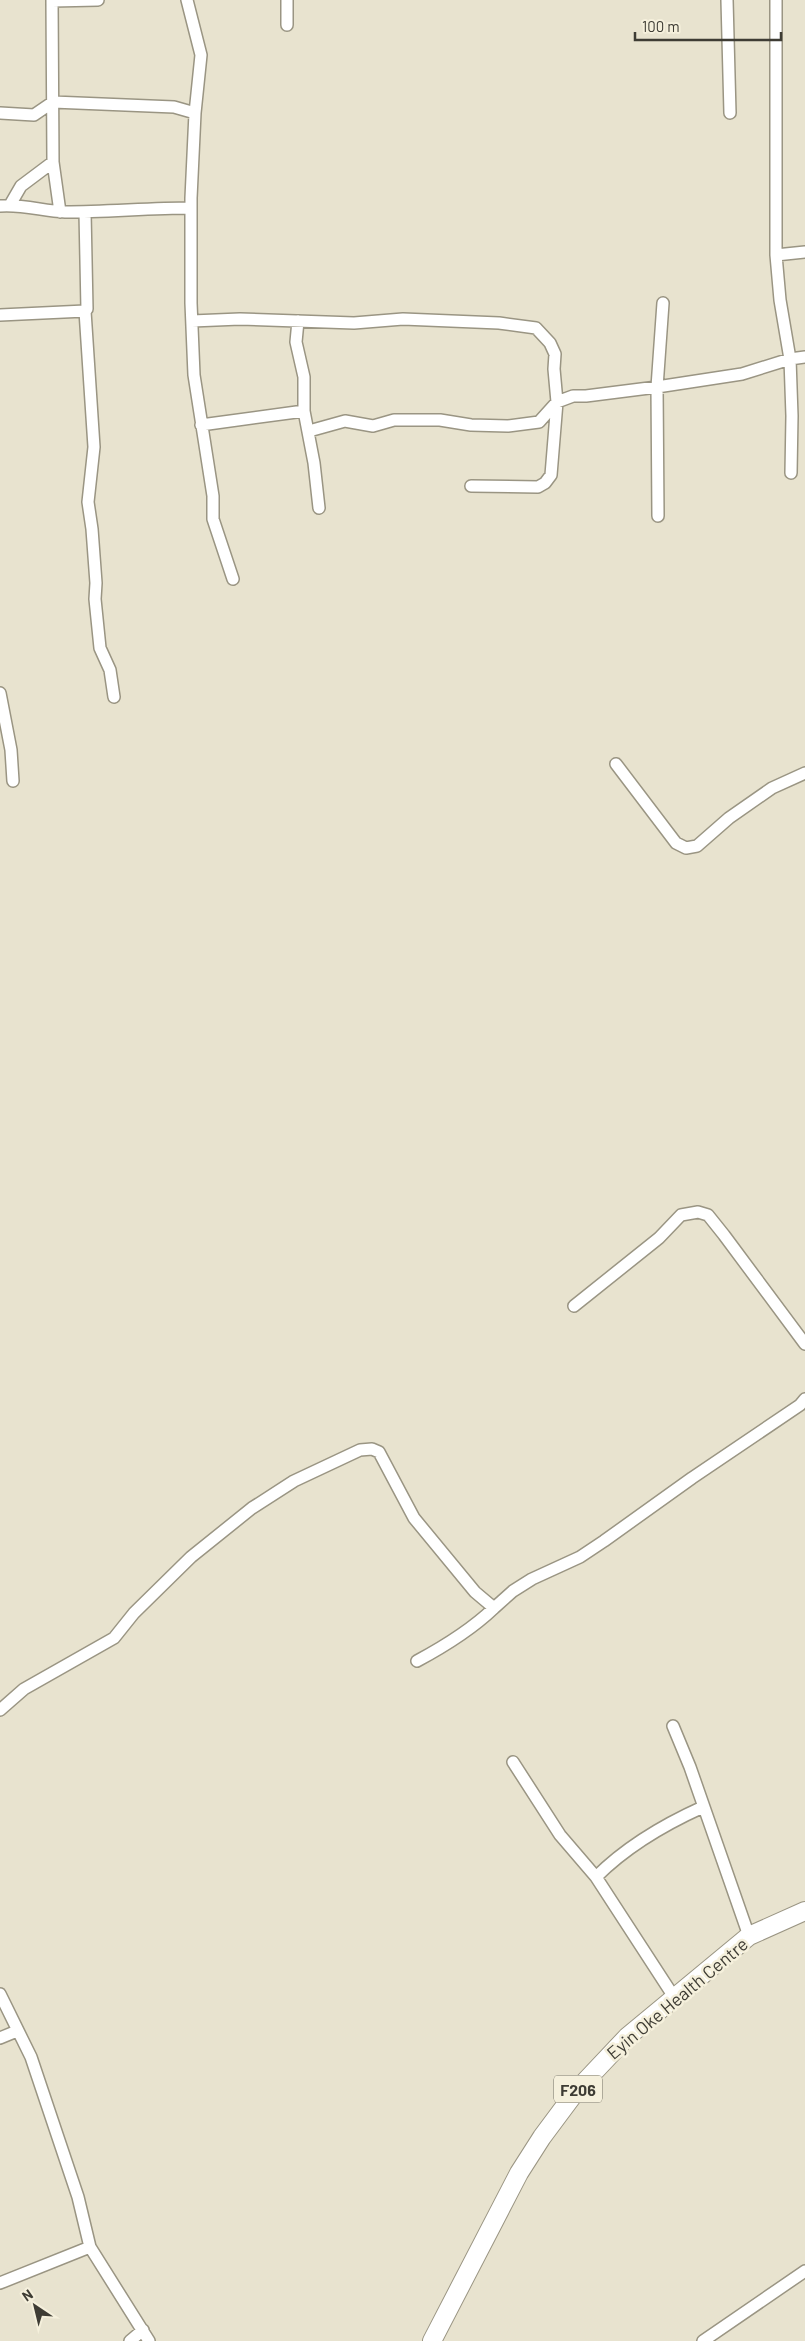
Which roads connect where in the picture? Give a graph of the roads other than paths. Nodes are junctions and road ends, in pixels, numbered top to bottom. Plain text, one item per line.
1 (52, 0) edge
2 (98, 0) edge
3 (187, 0) edge
4 (287, 0) edge
5 (727, 0) edge
6 (776, 0) edge
7 (287, 25) dead end
8 (53, 102) junction
9 (0, 113) edge
10 (194, 113) junction
11 (730, 113) dead end
12 (53, 162) junction
13 (5, 206) edge
14 (191, 208) junction
15 (60, 212) junction
16 (85, 212) junction
17 (805, 252) edge
18 (776, 255) junction
19 (663, 302) dead end
20 (85, 310) junction
21 (0, 316) edge
22 (192, 321) junction
23 (298, 322) junction
24 (805, 357) edge
25 (790, 359) junction
26 (658, 387) junction
27 (557, 402) junction
28 (304, 411) junction
29 (202, 425) junction
30 (309, 431) junction
31 (791, 473) dead end
32 (471, 486) dead end
33 (319, 508) dead end
34 (658, 516) dead end
35 (234, 579) dead end
36 (0, 693) edge
37 (114, 697) dead end
38 (5, 751) edge
39 (616, 764) dead end
40 (805, 773) edge
41 (13, 781) dead end
42 (574, 1306) dead end
43 (805, 1344) edge
44 (805, 1399) edge
45 (494, 1608) junction
46 (417, 1661) dead end
47 (0, 1710) edge
48 (673, 1726) dead end
49 (513, 1762) dead end
50 (703, 1808) junction
51 (596, 1877) junction
52 (805, 1912) edge
53 (749, 1936) junction
54 (0, 1994) edge
55 (674, 1997) junction
56 (17, 2031) junction
57 (0, 2038) edge
58 (90, 2247) junction
59 (805, 2272) edge
60 (0, 2283) edge
61 (143, 2330) junction
62 (130, 2341) edge
63 (149, 2341) edge
64 (432, 2341) edge
65 (703, 2341) edge

1 - 2 street
1 - 8 street
3 - 10 street
4 - 7 street
5 - 11 street
6 - 18 street
8 - 9 street
8 - 10 street
8 - 12 street
10 - 14 street
12 - 13 street
12 - 15 street
13 - 15 street
14 - 16 street
14 - 22 street
15 - 16 street
16 - 20 street
17 - 18 street
18 - 25 street
19 - 26 street
20 - 21 street
20 - 37 street
22 - 23 street
22 - 29 street
23 - 27 street
23 - 28 street
24 - 25 street
25 - 26 street
25 - 31 street
26 - 27 street
26 - 34 street
27 - 30 street
27 - 32 street
28 - 29 street
28 - 30 street
29 - 35 street
30 - 33 street
36 - 38 street
38 - 41 street
39 - 40 street
42 - 43 street
44 - 45 street
45 - 46 street
45 - 47 street
48 - 50 street
49 - 51 street
50 - 51 street
50 - 53 street
51 - 55 street
52 - 53 main road, Eyin Oke Health Centre / F206
53 - 55 main road, Eyin Oke Health Centre / F206
54 - 56 street
55 - 64 main road, Eyin Oke Health Centre / F206
56 - 57 street
56 - 58 street
58 - 60 street
58 - 61 street
59 - 65 street
61 - 62 street
61 - 63 street

